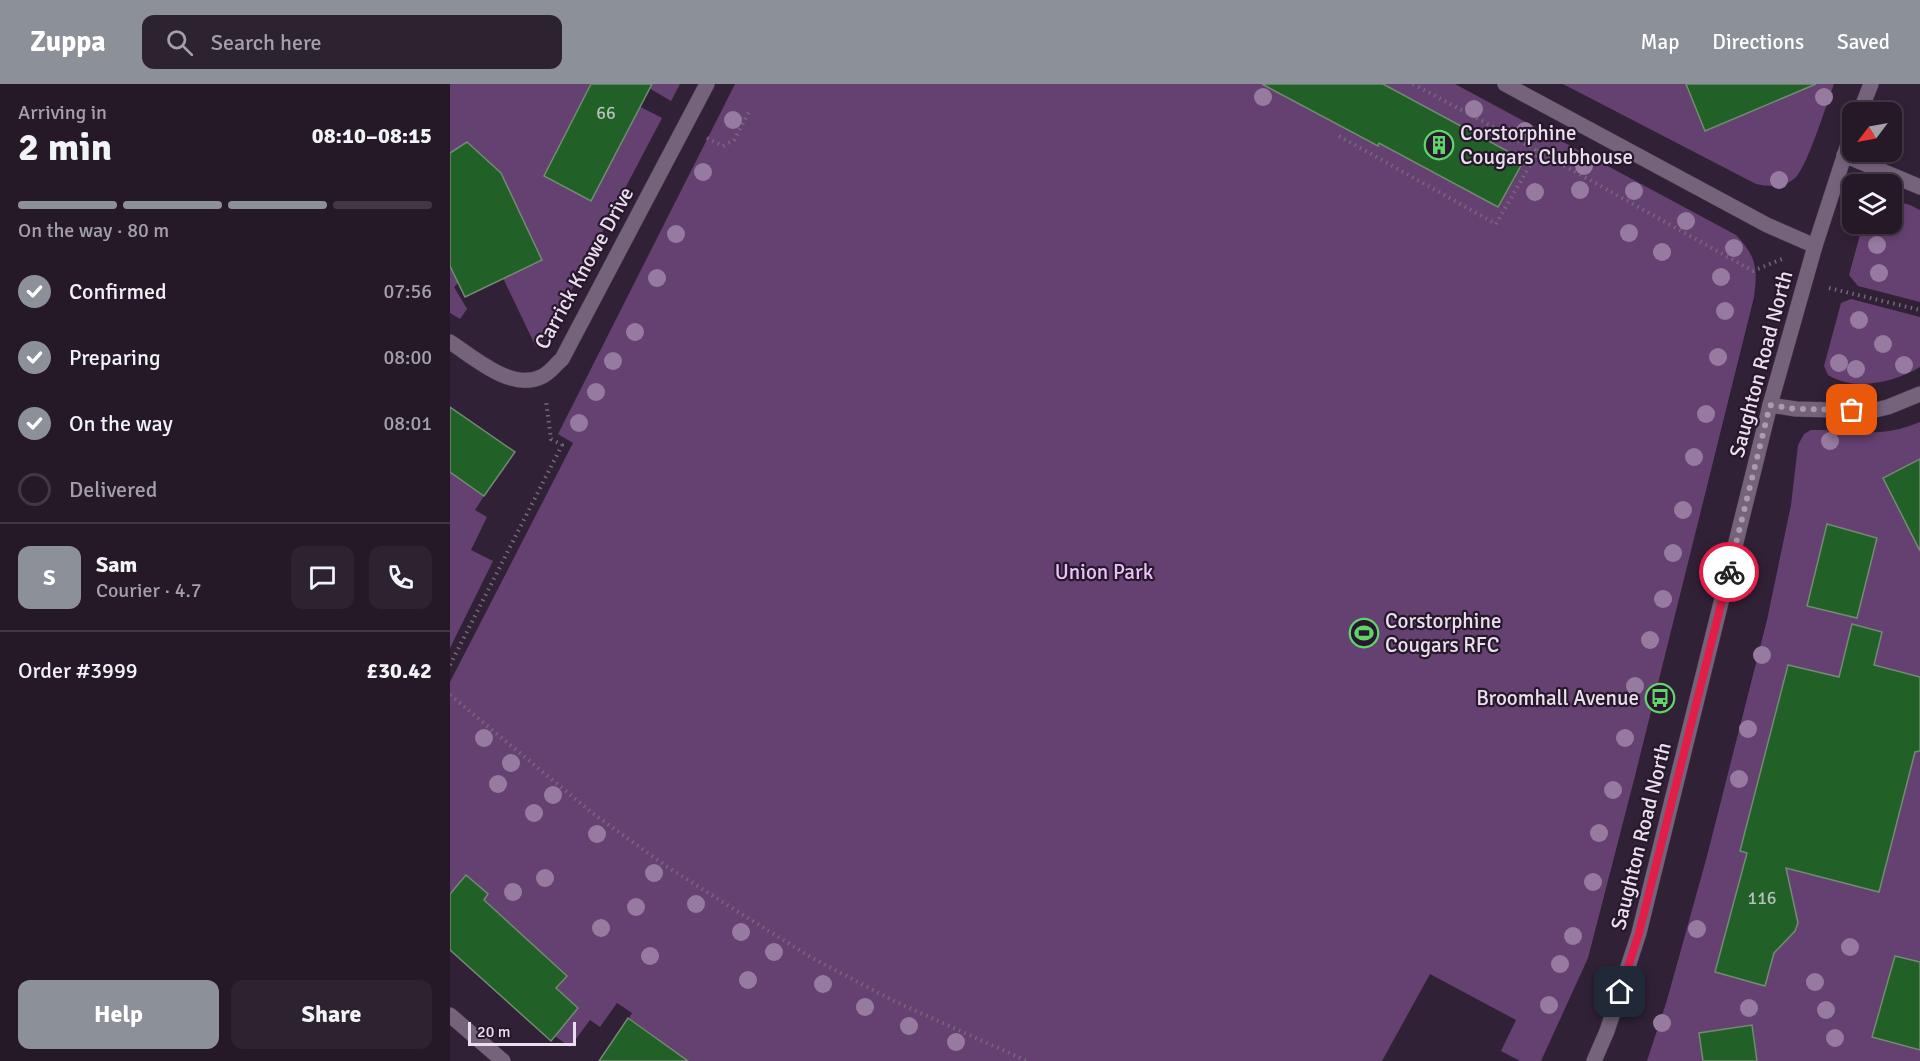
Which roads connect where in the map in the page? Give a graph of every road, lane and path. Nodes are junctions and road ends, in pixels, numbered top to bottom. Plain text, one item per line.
1 (707, 84) edge
2 (1413, 84) edge
3 (1426, 84) edge
4 (1505, 84) edge
5 (1871, 84) edge
6 (1423, 89) junction
7 (1864, 102) edge
8 (750, 110) dead end
9 (685, 127) junction
10 (1339, 136) dead end
11 (1538, 151) junction
12 (1842, 161) edge
13 (1861, 162) edge
14 (1920, 187) edge
15 (1815, 246) junction
16 (1805, 282) junction
17 (1920, 310) edge
18 (450, 342) edge
19 (543, 377) junction
20 (1920, 394) edge
21 (1770, 405) junction
22 (450, 665) edge
23 (450, 695) edge
24 (450, 1015) edge
25 (503, 1061) edge
26 (1027, 1061) edge
27 (1594, 1061) edge

1 - 9 street, Carrick Knowe Drive
2 - 6 path
3 - 6 path
4 - 15 street
5 - 7 street
6 - 11 path
8 - 9 path
9 - 19 street, Carrick Knowe Drive
10 - 11 path
11 - 15 path
12 - 15 street, Saughton Road North
13 - 14 street
15 - 16 street, Saughton Road North
16 - 17 path
16 - 21 street, Saughton Road North
18 - 19 street, Carrick Knowe Drive
19 - 22 path
20 - 21 street
21 - 27 street, Saughton Road North
23 - 26 path
24 - 25 street

